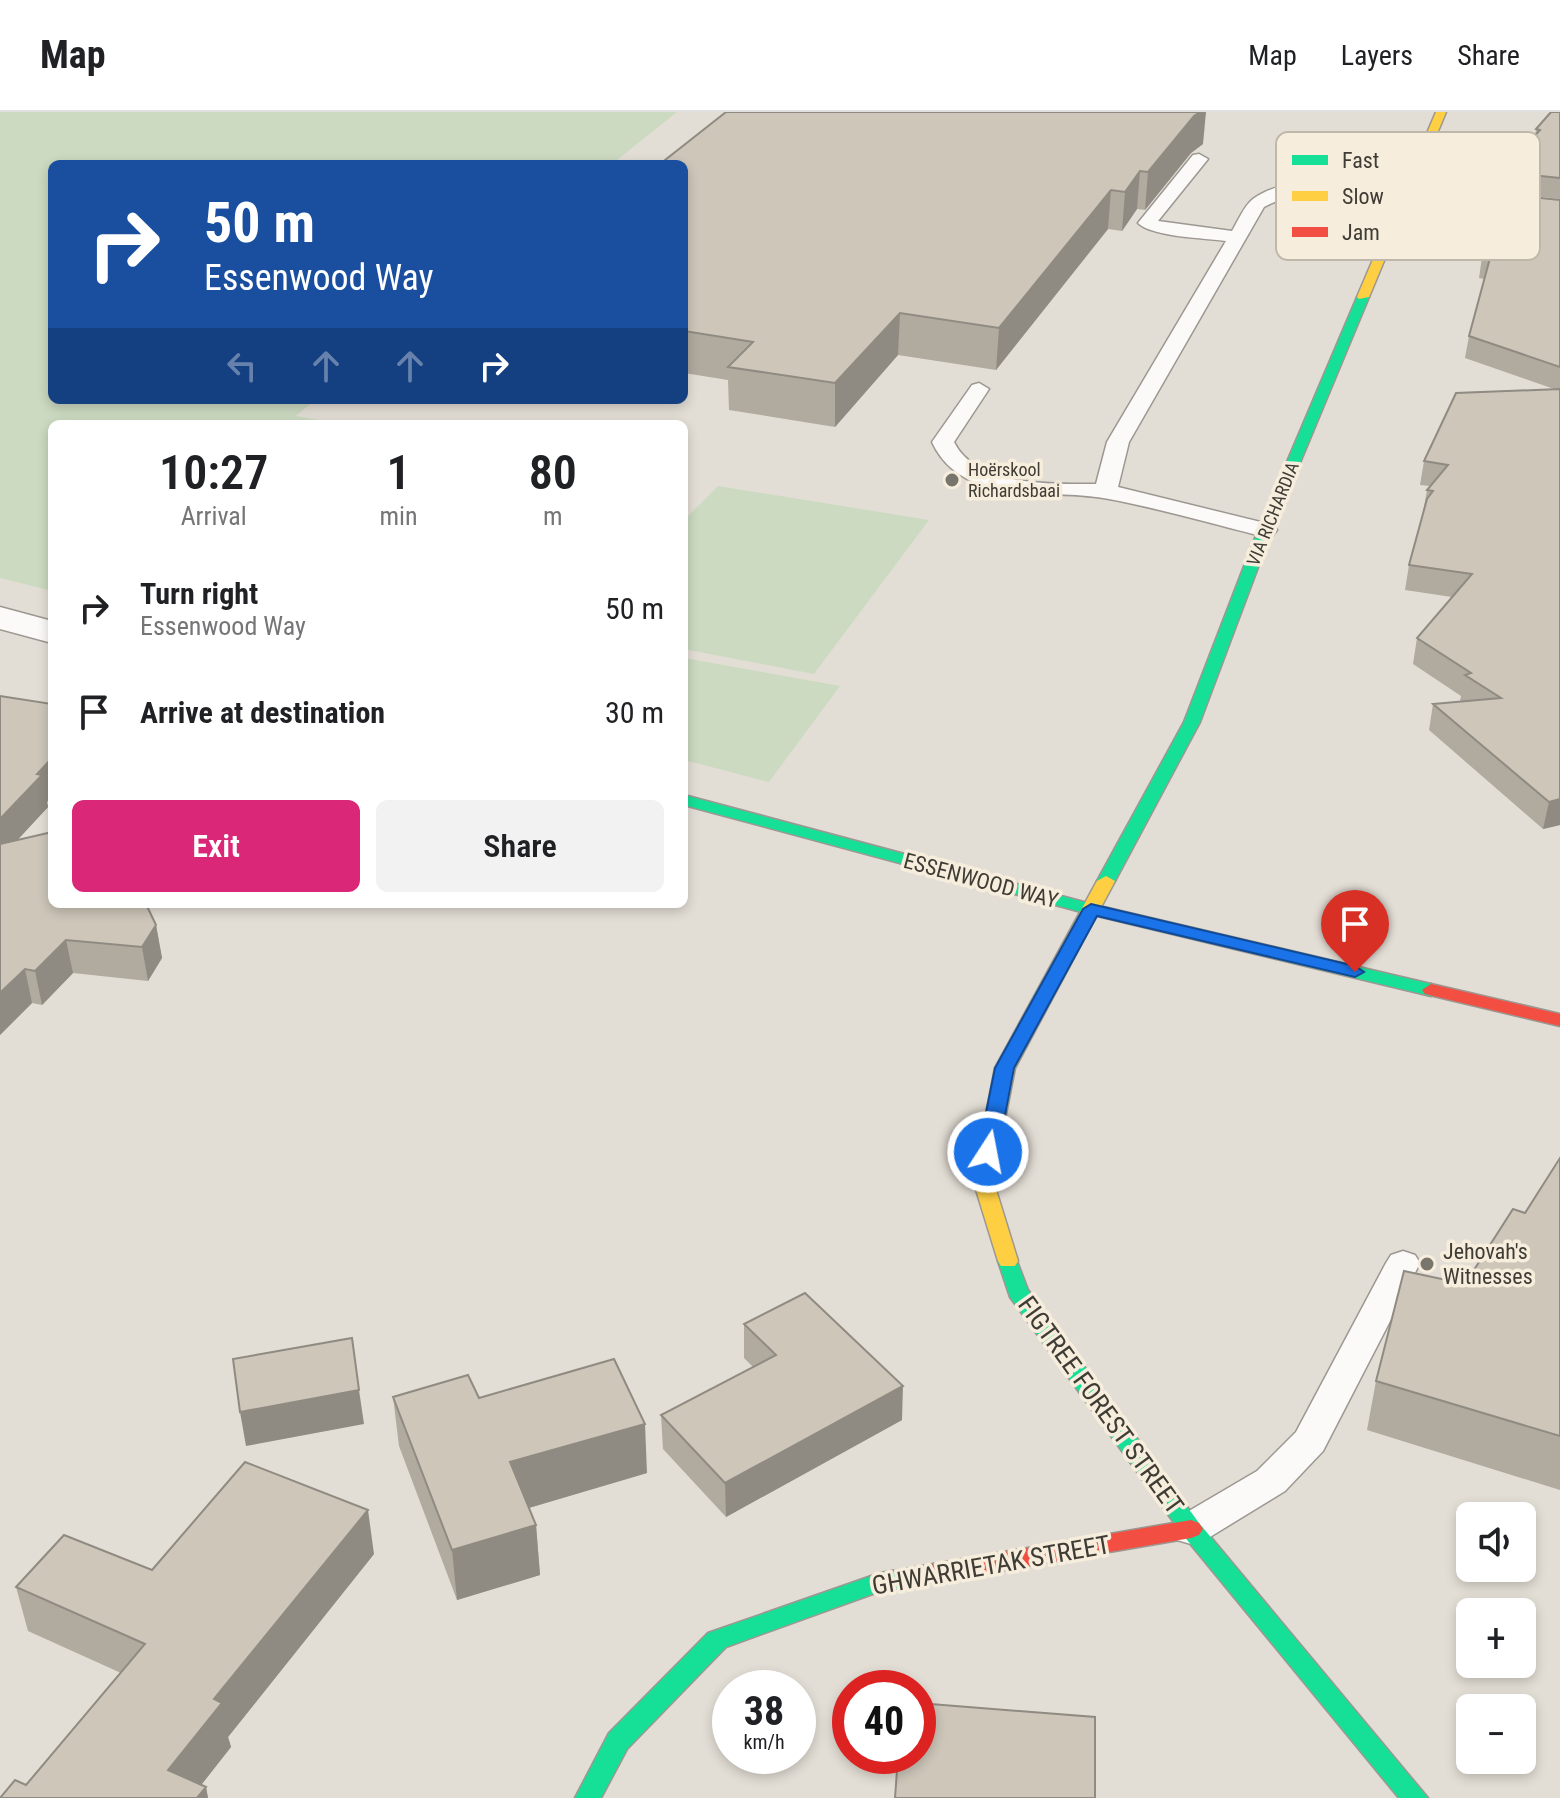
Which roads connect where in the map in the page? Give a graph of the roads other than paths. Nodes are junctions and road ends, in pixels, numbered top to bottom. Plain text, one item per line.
1 (1441, 112) edge
2 (1433, 132) edge
3 (1199, 159) edge
4 (1276, 194) edge
5 (1540, 208) edge
6 (1560, 210) edge
7 (1239, 237) junction
8 (1380, 260) edge
9 (979, 389) dead end
10 (1106, 491) junction
11 (1265, 530) junction
12 (0, 618) edge
13 (48, 631) edge
14 (688, 801) edge
15 (1091, 909) junction
16 (1560, 1020) edge
17 (1403, 1263) dead end
18 (1191, 1529) junction
19 (588, 1798) edge
20 (1415, 1798) edge

1 - 2 street, VIA RICHARDIA
3 - 7 lane
4 - 7 lane
5 - 6 street
7 - 10 lane
8 - 11 street, VIA RICHARDIA
9 - 10 lane
10 - 11 lane
11 - 15 street, VIA RICHARDIA
12 - 13 street
14 - 15 street, ESSENWOOD WAY
15 - 16 street, ESSENWOOD WAY
15 - 18 street, FIGTREE FOREST STREET
17 - 18 lane
18 - 19 street, GHWARRIETAK STREET
18 - 20 street, FIGTREE FOREST STREET

